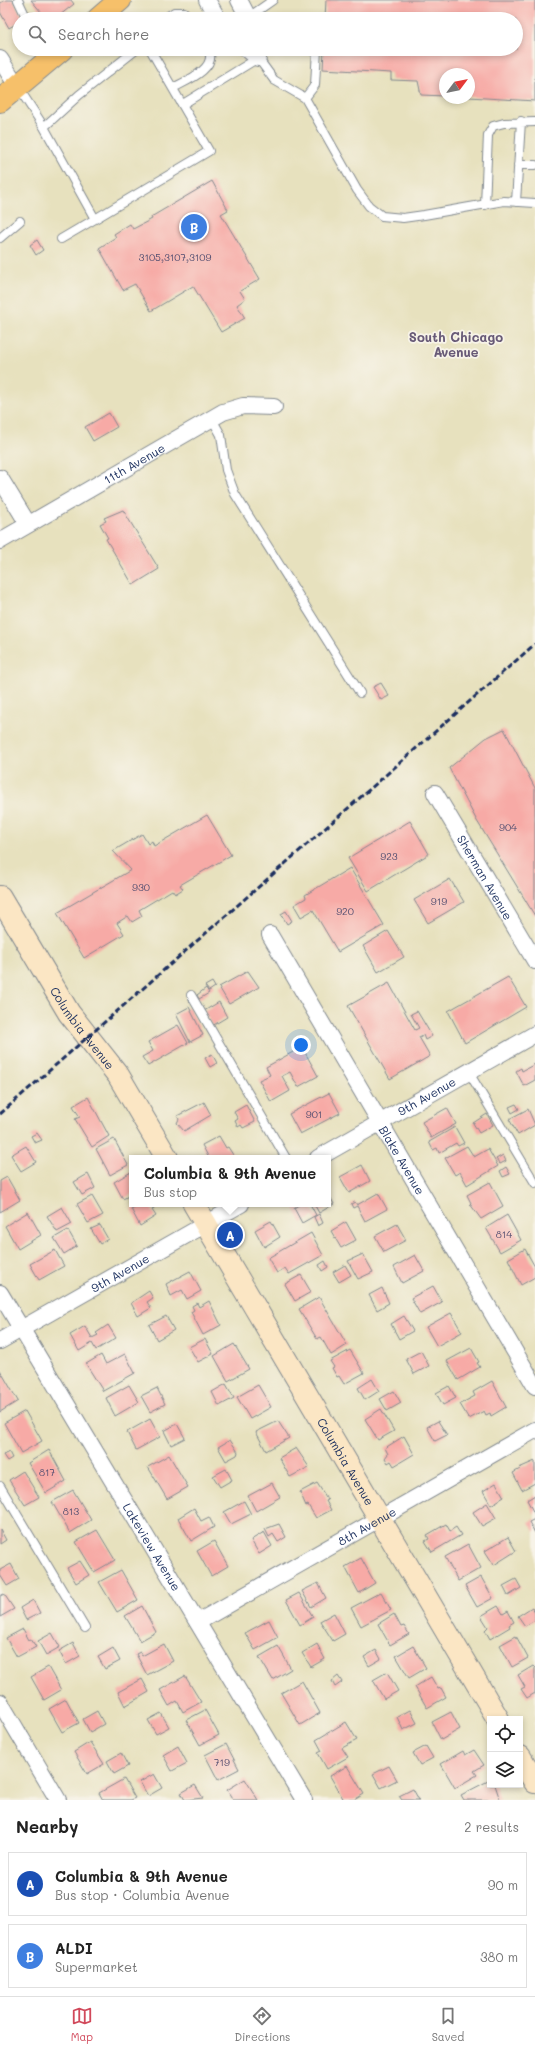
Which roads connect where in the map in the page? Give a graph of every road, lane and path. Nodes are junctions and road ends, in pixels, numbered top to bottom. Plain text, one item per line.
1 (18, 0) edge
2 (207, 0) edge
3 (239, 0) edge
4 (273, 0) edge
5 (24, 12) edge
6 (214, 12) edge
7 (245, 12) edge
8 (256, 12) edge
9 (50, 56) edge
10 (128, 56) edge
11 (154, 56) edge
12 (211, 56) edge
13 (248, 56) edge
14 (256, 56) edge
15 (317, 56) edge
16 (0, 59) edge
17 (17, 86) junction
18 (174, 88) junction
19 (305, 98) junction
20 (0, 101) edge
21 (183, 104) junction
22 (521, 121) junction
23 (535, 122) edge
24 (44, 127) junction
25 (518, 165) junction
26 (535, 165) edge
27 (516, 202) junction
28 (535, 203) edge
29 (485, 205) junction
30 (95, 219) junction
31 (20, 221) dead end
32 (0, 238) edge
33 (61, 239) dead end
34 (274, 407) dead end
35 (212, 419) junction
36 (0, 478) edge
37 (28, 524) junction
38 (0, 541) edge
39 (360, 693) dead end
40 (436, 793) dead end
41 (0, 897) edge
42 (270, 935) dead end
43 (535, 961) edge
44 (191, 995) dead end
45 (535, 1034) edge
46 (468, 1071) junction
47 (380, 1122) junction
48 (165, 1155) edge
49 (284, 1155) edge
50 (323, 1155) edge
51 (535, 1183) edge
52 (196, 1207) edge
53 (235, 1207) edge
54 (206, 1224) junction
55 (0, 1293) edge
56 (21, 1329) junction
57 (0, 1341) edge
58 (535, 1386) edge
59 (535, 1430) edge
60 (0, 1486) edge
61 (380, 1518) junction
62 (198, 1622) junction
63 (85, 1628) dead end
64 (0, 1702) edge
65 (496, 1716) edge
66 (523, 1762) edge
67 (535, 1782) edge
68 (58, 1800) edge
69 (304, 1800) edge

1 - 5 lane
2 - 6 street
3 - 7 street
4 - 8 lane
9 - 17 main road
10 - 24 lane
11 - 18 lane
12 - 18 lane
13 - 21 lane
14 - 19 lane
15 - 19 lane
16 - 17 street
17 - 20 main road
17 - 24 lane
18 - 21 lane
19 - 29 lane
21 - 30 lane
22 - 23 lane
22 - 25 lane
22 - 29 lane
24 - 30 lane
25 - 26 lane
25 - 27 lane
27 - 28 lane
27 - 29 lane
30 - 33 lane
31 - 32 lane
34 - 35 street, 11th Avenue
35 - 37 street, 11th Avenue
35 - 39 lane
36 - 37 street
37 - 38 street, 11th Avenue
40 - 43 street, Sherman Avenue
41 - 48 street, Columbia Avenue
42 - 47 street, Blake Avenue
44 - 49 lane
45 - 46 street, 9th Avenue
46 - 47 street, 9th Avenue
46 - 51 lane
47 - 50 street, 9th Avenue
47 - 58 street, Blake Avenue
52 - 54 street, Columbia Avenue
53 - 54 street, 9th Avenue
54 - 56 street, 9th Avenue
54 - 61 street, Columbia Avenue
55 - 56 street, Lakeview Avenue
56 - 57 street, 9th Avenue
56 - 62 street, Lakeview Avenue
59 - 61 street, 8th Avenue
60 - 63 lane
61 - 62 street, 8th Avenue
61 - 65 street, Columbia Avenue
62 - 69 street, Lakeview Avenue
64 - 68 street
66 - 67 street

